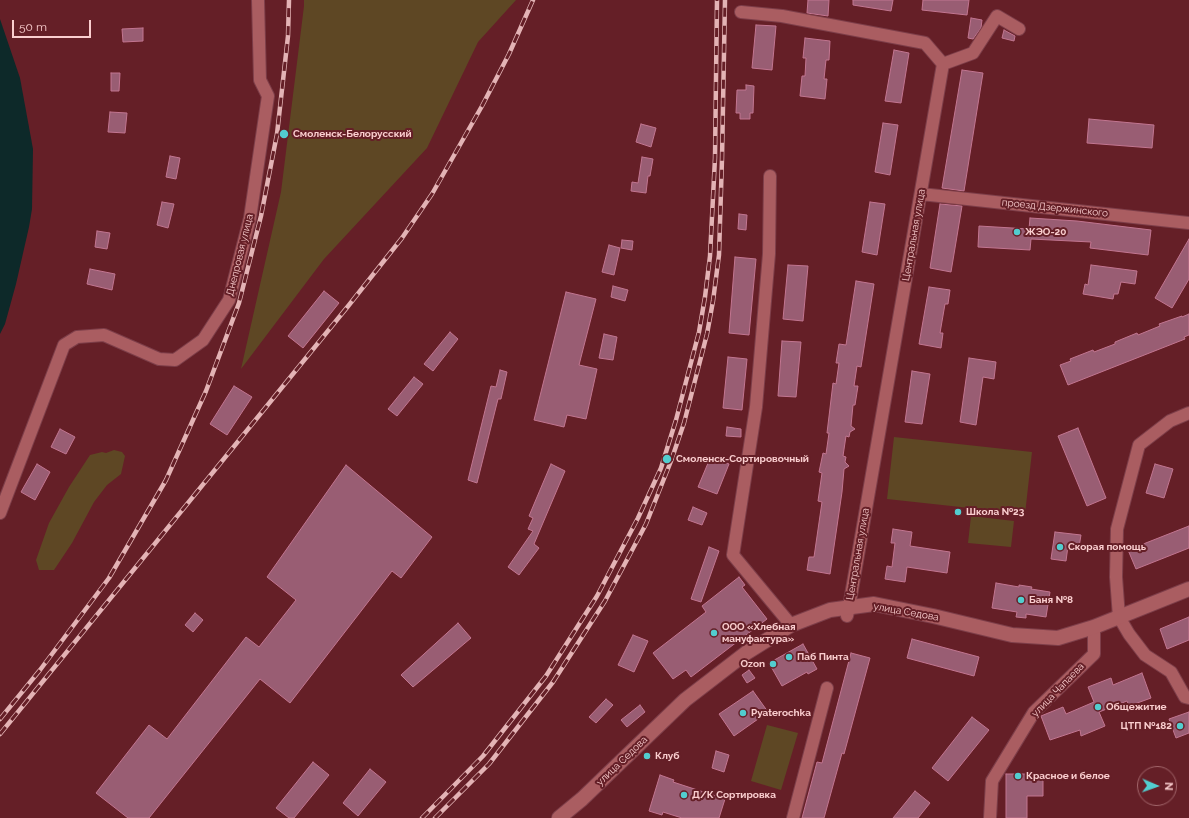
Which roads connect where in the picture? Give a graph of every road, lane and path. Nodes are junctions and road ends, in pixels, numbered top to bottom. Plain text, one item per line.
1 (258, 0) edge
2 (741, 12) dead end
3 (1019, 29) dead end
4 (943, 64) junction
5 (770, 176) dead end
6 (921, 194) junction
7 (1189, 222) edge
8 (1189, 413) edge
9 (0, 513) edge
10 (1189, 589) edge
11 (848, 612) junction
12 (1119, 617) junction
13 (791, 625) junction
14 (1094, 627) junction
15 (827, 688) dead end
16 (1189, 698) edge
17 (559, 818) edge
18 (793, 818) edge
19 (990, 818) edge

1 - 9 street, Днепровая улица
2 - 4 street
3 - 4 street
4 - 6 street, Центральная улица
5 - 13 street
6 - 7 street, проезд Дзержинского
6 - 11 street, Центральная улица
8 - 12 street
10 - 12 street, улица Седова
11 - 13 street, улица Седова
11 - 14 street, улица Седова
12 - 14 street, улица Седова
12 - 16 street
13 - 17 street, улица Седова
14 - 19 street, улица Чапаева
15 - 18 street

